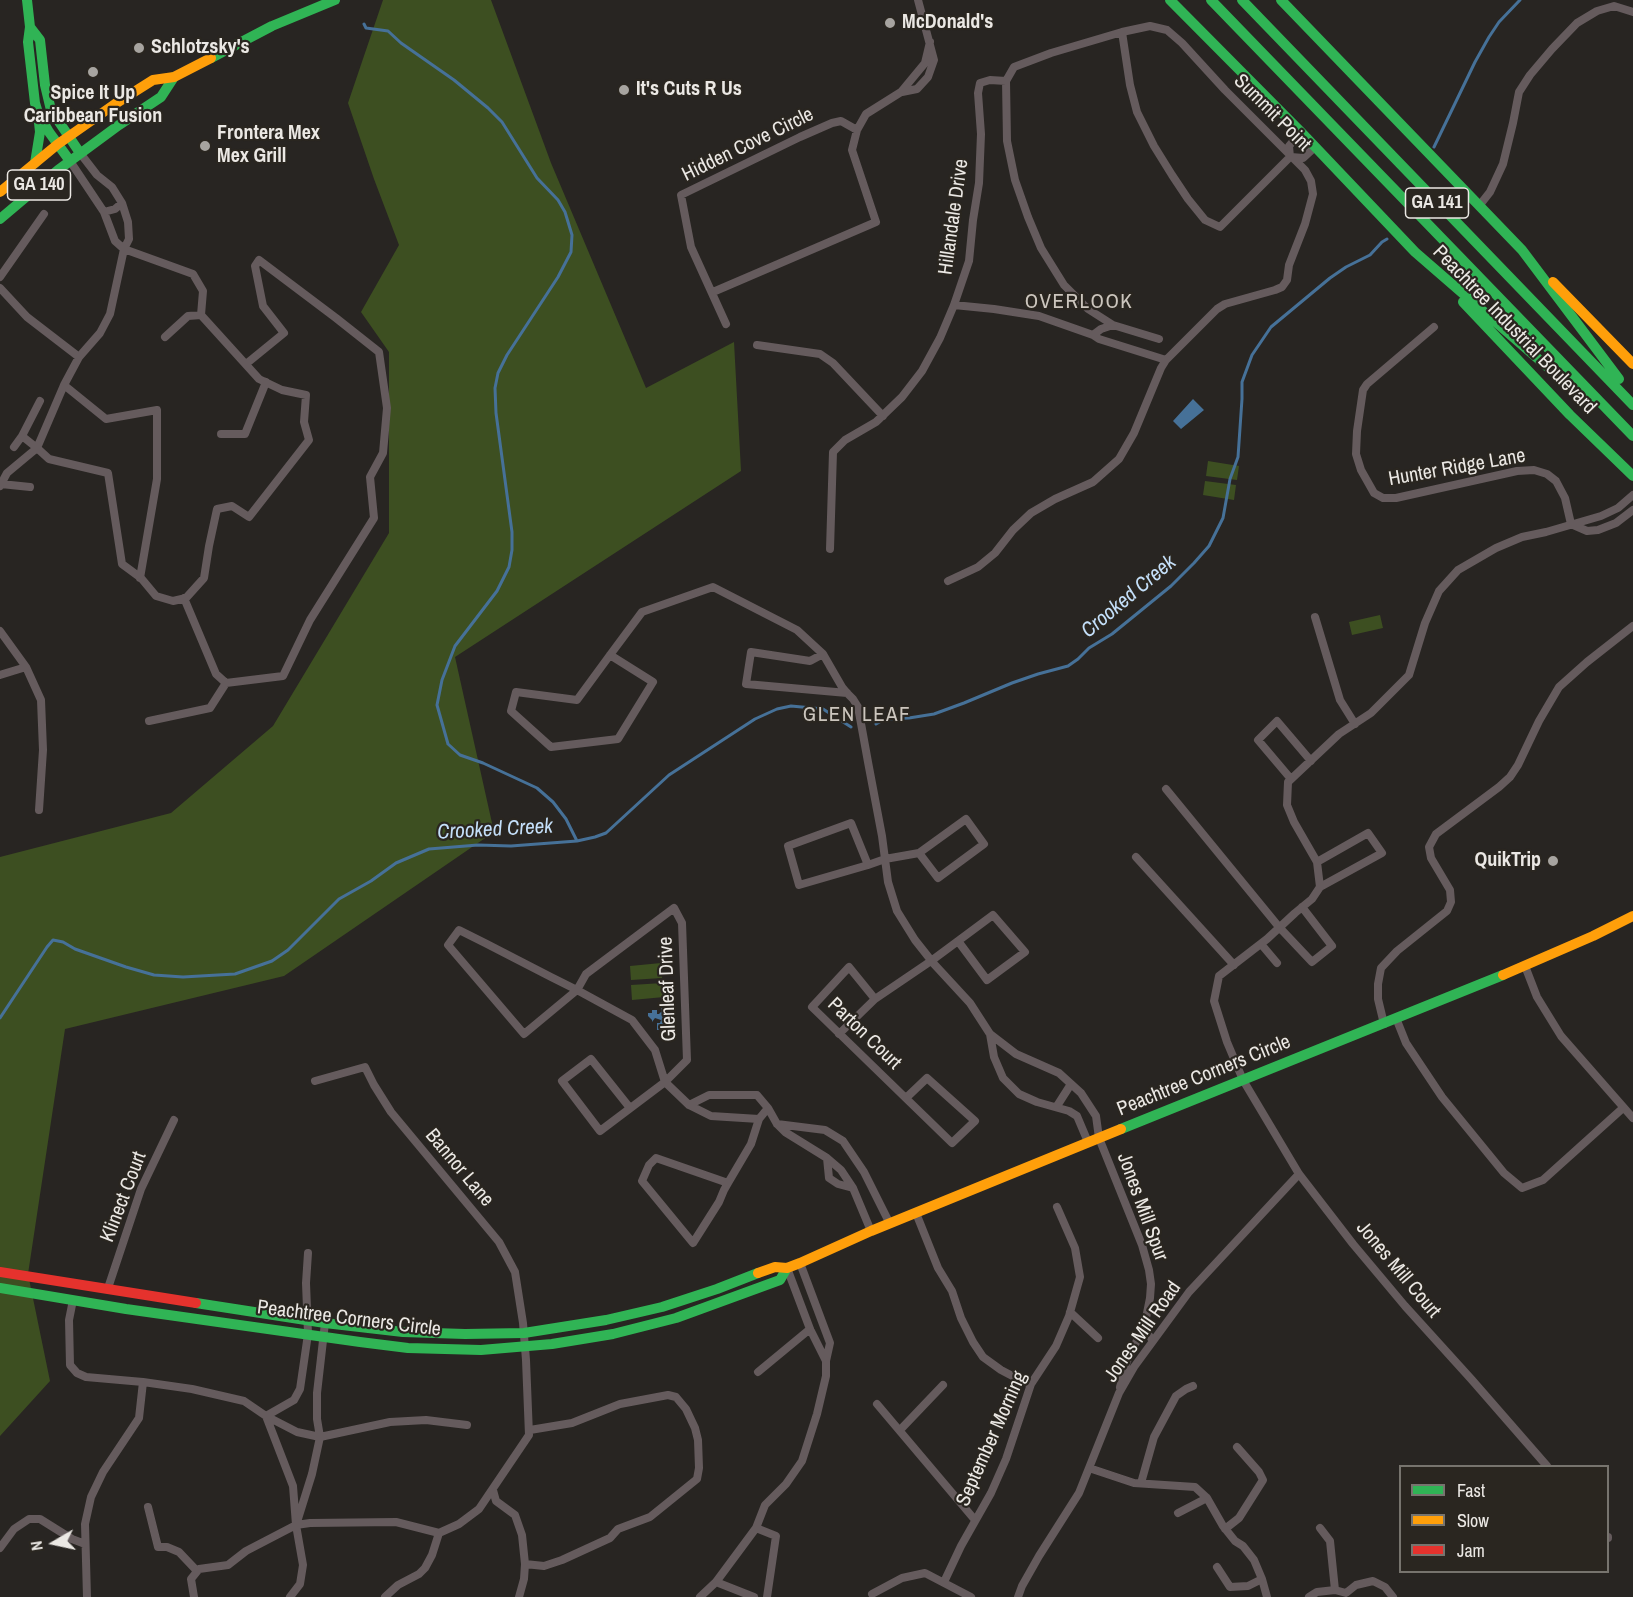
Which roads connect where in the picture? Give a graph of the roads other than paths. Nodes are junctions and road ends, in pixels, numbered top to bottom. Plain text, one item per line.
1 (27, 0) edge
2 (335, 0) edge
3 (918, 0) edge
4 (1170, 0) edge
5 (1211, 0) edge
6 (1242, 0) edge
7 (1281, 0) edge
8 (1633, 12) edge
9 (30, 27) junction
10 (1122, 32) junction
11 (174, 76) junction
12 (1006, 81) junction
13 (38, 113) junction
14 (857, 130) junction
15 (1301, 132) junction
16 (68, 137) junction
17 (58, 144) junction
18 (1315, 147) junction
19 (80, 153) junction
20 (1290, 157) junction
21 (70, 161) junction
22 (34, 163) junction
23 (0, 192) edge
24 (122, 204) junction
25 (1479, 206) junction
26 (104, 212) junction
27 (44, 214) dead end
28 (0, 219) edge
29 (124, 249) junction
30 (1522, 250) junction
31 (1415, 252) junction
32 (0, 277) edge
33 (0, 288) edge
34 (713, 292) junction
35 (954, 305) junction
36 (201, 315) junction
37 (726, 324) dead end
38 (1113, 325) junction
39 (1434, 327) dead end
40 (1093, 334) junction
41 (165, 337) dead end
42 (1159, 339) dead end
43 (757, 345) dead end
44 (79, 357) junction
45 (1166, 360) junction
46 (246, 364) junction
47 (1633, 364) edge
48 (266, 382) junction
49 (64, 385) junction
50 (1633, 399) edge
51 (40, 400) dead end
52 (1633, 405) edge
53 (883, 416) junction
54 (220, 434) dead end
55 (22, 436) junction
56 (1633, 436) edge
57 (1633, 441) edge
58 (14, 447) dead end
59 (37, 448) junction
60 (1633, 476) edge
61 (1, 485) edge
62 (30, 487) dead end
63 (1633, 495) edge
64 (1633, 510) edge
65 (1571, 524) junction
66 (830, 549) dead end
67 (140, 578) junction
68 (948, 581) dead end
69 (184, 598) junction
70 (1315, 617) dead end
71 (1633, 626) edge
72 (0, 632) edge
73 (823, 654) junction
74 (610, 655) junction
75 (26, 667) junction
76 (0, 675) edge
77 (226, 684) junction
78 (847, 693) junction
79 (149, 721) dead end
80 (1355, 724) junction
81 (1311, 761) junction
82 (1291, 779) junction
83 (1166, 789) dead end
84 (39, 810) dead end
85 (919, 853) junction
86 (1136, 857) dead end
87 (885, 859) junction
88 (1317, 862) junction
89 (868, 865) junction
90 (1320, 887) junction
91 (1302, 907) junction
92 (1633, 916) edge
93 (1279, 927) junction
94 (958, 941) junction
95 (1261, 944) junction
96 (931, 961) junction
97 (1277, 963) dead end
98 (1234, 965) junction
99 (1525, 966) junction
100 (576, 990) junction
101 (875, 999) junction
102 (1396, 1018) junction
103 (1384, 1024) junction
104 (839, 1034) junction
105 (990, 1034) junction
106 (1243, 1080) junction
107 (315, 1082) dead end
108 (665, 1082) junction
109 (1071, 1084) junction
110 (906, 1098) junction
111 (689, 1105) junction
112 (1057, 1106) junction
113 (630, 1108) junction
114 (768, 1108) junction
115 (1623, 1108) junction
116 (1633, 1118) edge
117 (759, 1119) junction
118 (174, 1120) dead end
119 (777, 1124) junction
120 (1099, 1138) junction
121 (1088, 1143) junction
122 (826, 1158) junction
123 (1299, 1174) junction
124 (728, 1184) junction
125 (853, 1188) junction
126 (1057, 1207) dead end
127 (916, 1213) junction
128 (890, 1224) junction
129 (871, 1231) junction
130 (308, 1253) dead end
131 (800, 1263) junction
132 (787, 1268) junction
133 (0, 1272) edge
134 (0, 1288) edge
135 (108, 1288) junction
136 (73, 1300) junction
137 (1070, 1312) junction
138 (308, 1320) junction
139 (325, 1323) junction
140 (1145, 1323) junction
141 (810, 1329) junction
142 (524, 1333) junction
143 (308, 1334) junction
144 (324, 1337) junction
145 (1098, 1338) dead end
146 (1153, 1341) junction
147 (525, 1347) junction
148 (826, 1361) junction
149 (758, 1372) dead end
150 (143, 1382) junction
151 (1031, 1384) junction
152 (943, 1385) dead end
153 (1193, 1386) dead end
154 (300, 1389) junction
155 (317, 1393) junction
156 (1119, 1393) junction
157 (877, 1404) dead end
158 (266, 1416) junction
159 (467, 1425) dead end
160 (530, 1430) junction
161 (899, 1430) junction
162 (320, 1437) junction
163 (1237, 1447) dead end
164 (1544, 1465) edge
165 (1089, 1468) junction
166 (1141, 1483) junction
167 (493, 1490) junction
168 (1207, 1498) junction
169 (148, 1507) dead end
170 (1178, 1513) dead end
171 (975, 1520) junction
172 (296, 1525) junction
173 (756, 1528) junction
174 (1320, 1528) dead end
175 (1225, 1529) junction
176 (439, 1533) junction
177 (85, 1544) junction
178 (0, 1548) edge
179 (525, 1564) junction
180 (1217, 1567) dead end
181 (197, 1571) junction
182 (1262, 1579) junction
183 (717, 1582) junction
184 (944, 1582) junction
185 (1335, 1590) junction
186 (733, 1594) edge
187 (872, 1594) dead end
188 (87, 1597) edge
189 (194, 1597) edge
190 (290, 1597) edge
191 (384, 1597) edge
192 (519, 1597) edge
193 (700, 1597) edge
194 (754, 1597) edge
195 (767, 1597) edge
196 (971, 1597) edge
197 (1018, 1597) edge
198 (1267, 1597) edge
199 (1309, 1597) edge
200 (1393, 1597) edge

1 - 9 main road
2 - 11 main road, GA 140
3 - 14 street
4 - 15 main road, Peachtree Industrial Boulevard
5 - 56 main road, Peachtree Industrial Boulevard / GA 141
6 - 52 main road, Peachtree Industrial Boulevard / GA 141
7 - 25 main road
8 - 25 street
9 - 13 main road
9 - 16 main road
10 - 12 street, Summit Point
10 - 20 street, Summit Point
10 - 20 street
11 - 16 main road, GA 140
11 - 19 main road, GA 140
12 - 35 street, Hillandale Drive
12 - 38 street
13 - 17 main road
13 - 22 main road
14 - 34 street
14 - 34 street, Hidden Cove Circle
15 - 18 main road, Peachtree Industrial Boulevard
15 - 20 street
16 - 17 main road, GA 140
16 - 19 main road
17 - 21 main road
17 - 22 main road, GA 140
18 - 20 street
18 - 31 main road, Peachtree Industrial Boulevard
19 - 21 main road, GA 140
19 - 24 street
20 - 45 street, Summit Point
21 - 26 street
21 - 28 main road, GA 140
22 - 23 main road, GA 140
24 - 26 street
24 - 29 street
25 - 30 main road
26 - 29 street
27 - 32 street
29 - 36 street
29 - 44 street
30 - 47 main road
30 - 50 main road
31 - 57 main road
31 - 60 main road, Peachtree Industrial Boulevard
33 - 44 street
34 - 37 street, Hidden Cove Circle
35 - 40 street
35 - 53 street, Hillandale Drive
36 - 41 street
36 - 46 street
38 - 40 street
38 - 42 street
39 - 65 street, Hunter Ridge Lane
40 - 45 street
43 - 53 street
44 - 49 street
45 - 68 street
46 - 48 street
46 - 77 street
48 - 54 street
48 - 69 street
49 - 59 street
49 - 67 street
51 - 55 street
53 - 66 street, Hillandale Drive
55 - 58 street
55 - 59 street
59 - 61 street
59 - 67 street
61 - 62 street
63 - 65 street
64 - 65 street
65 - 80 street
67 - 69 street
69 - 77 street
70 - 80 street
71 - 103 street
72 - 75 street
73 - 74 street
73 - 78 street
73 - 78 street
74 - 74 street
75 - 76 street
75 - 84 street
77 - 79 street
78 - 87 street
80 - 81 street
81 - 82 street
81 - 82 street
82 - 88 street
83 - 93 street
85 - 85 street
85 - 87 street
86 - 98 street
87 - 89 street
87 - 96 street
88 - 90 street
88 - 90 street
89 - 89 street
90 - 91 street
91 - 93 street
91 - 93 street
92 - 99 main road, Peachtree Corners Circle
93 - 95 street
94 - 94 street, Parton Court
94 - 96 street, Parton Court
95 - 97 street
95 - 98 street
96 - 101 street, Parton Court
96 - 105 street
98 - 106 street
99 - 102 main road, Peachtree Corners Circle
99 - 115 street
100 - 100 street, Glenleaf Drive
100 - 108 street, Glenleaf Drive
100 - 108 street, Glenleaf Drive
101 - 104 street
101 - 104 street, Parton Court
102 - 103 main road, Peachtree Corners Circle
102 - 115 street
103 - 106 main road, Peachtree Corners Circle
104 - 110 street, Parton Court
105 - 109 street
105 - 112 street
106 - 120 main road, Peachtree Corners Circle
106 - 123 street, Jones Mill Court
107 - 142 street, Bannor Lane
108 - 111 street, Glenleaf Drive
108 - 113 street, Glenleaf Drive
109 - 112 street
109 - 120 street
110 - 110 street, Parton Court
111 - 114 street
111 - 117 street, Glenleaf Drive
112 - 121 street
113 - 113 street, Glenleaf Drive
114 - 117 street
114 - 119 street
115 - 116 street
117 - 124 street
118 - 135 street, Klinect Court
119 - 122 street
119 - 128 street
120 - 121 main road, Peachtree Corners Circle
120 - 140 street, Jones Mill Spur
121 - 127 main road, Peachtree Corners Circle
122 - 125 street
122 - 125 street
123 - 146 street, Jones Mill Road
123 - 164 street, Jones Mill Court
124 - 124 street
125 - 129 street
126 - 137 street, September Morning
127 - 128 main road, Peachtree Corners Circle
127 - 151 street
128 - 129 main road, Peachtree Corners Circle
129 - 131 main road, Peachtree Corners Circle
130 - 138 street
131 - 132 main road, Peachtree Corners Circle
131 - 148 street
132 - 141 street
132 - 142 main road, Peachtree Corners Circle
132 - 147 main road, Peachtree Corners Circle
133 - 135 main road, Peachtree Corners Circle
134 - 136 main road, Peachtree Corners Circle
135 - 138 main road, Peachtree Corners Circle
136 - 143 main road, Peachtree Corners Circle
136 - 150 street
137 - 145 street
137 - 151 street, September Morning
138 - 139 main road, Peachtree Corners Circle
138 - 143 street
139 - 142 main road, Peachtree Corners Circle
139 - 144 street
140 - 146 street
140 - 156 street, Jones Mill Spur
141 - 148 street
141 - 149 street
142 - 147 street, Bannor Lane
143 - 144 main road, Peachtree Corners Circle
143 - 154 street
144 - 147 main road, Peachtree Corners Circle
144 - 155 street
146 - 156 street, Jones Mill Road
147 - 160 street, Bannor Lane
148 - 173 street
150 - 158 street
150 - 177 street
151 - 171 street, September Morning
152 - 161 street
153 - 166 street
154 - 155 street
154 - 158 street
155 - 162 street
156 - 165 street, Jones Mill Road
157 - 161 street
158 - 162 street
158 - 172 street
159 - 162 street
160 - 167 street
160 - 179 street
161 - 171 street
162 - 172 street
163 - 175 street
165 - 166 street
165 - 197 street, Jones Mill Road
166 - 168 street
167 - 176 street
167 - 179 street
168 - 170 street
168 - 175 street
169 - 181 street
171 - 184 street, September Morning
172 - 176 street
172 - 181 street
172 - 190 street
173 - 183 street
173 - 195 street
174 - 185 street
175 - 182 street
176 - 191 street
177 - 178 street
177 - 188 street
179 - 192 street
180 - 182 street
181 - 189 street
182 - 198 street
183 - 186 street
183 - 193 street
184 - 187 street
184 - 196 street
185 - 199 street
185 - 200 street
186 - 194 street

